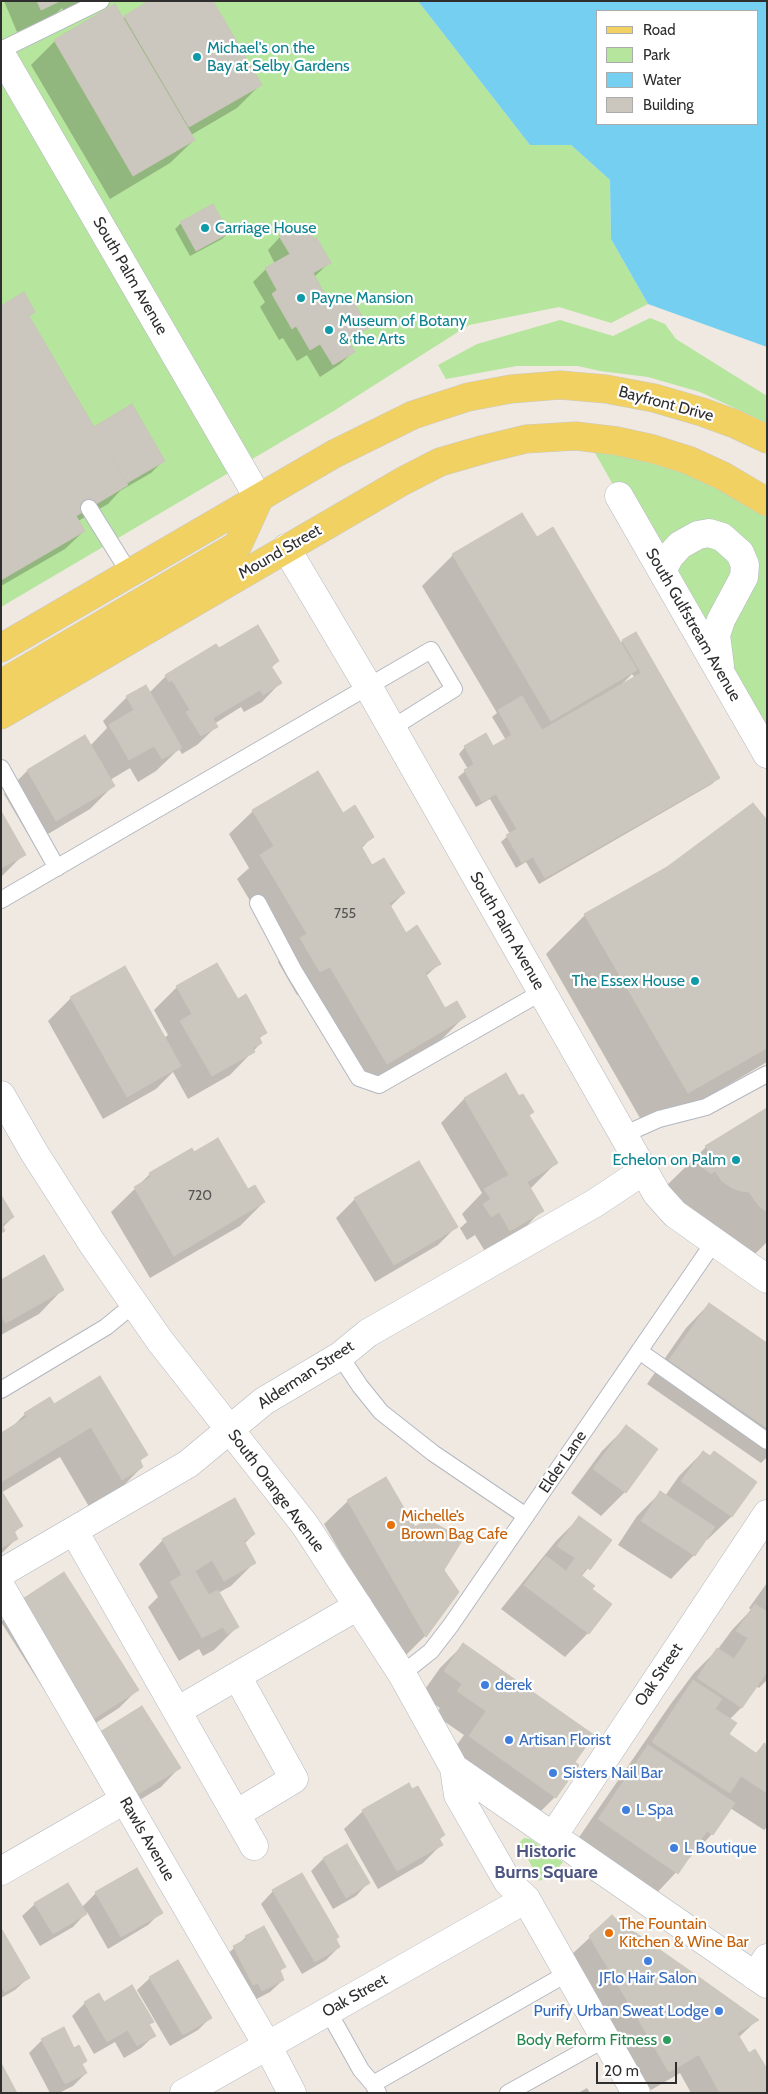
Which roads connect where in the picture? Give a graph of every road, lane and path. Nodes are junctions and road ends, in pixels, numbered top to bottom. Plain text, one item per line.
1 (101, 1) edge
2 (1, 50) edge
3 (1, 54) edge
4 (767, 439) edge
5 (620, 496) dead end
6 (259, 499) junction
7 (767, 502) edge
8 (89, 508) dead end
9 (286, 548) junction
10 (662, 571) junction
11 (130, 574) junction
12 (1, 648) edge
13 (721, 675) junction
14 (1, 684) edge
15 (369, 688) junction
16 (1, 714) edge
17 (392, 728) junction
18 (767, 754) edge
19 (1, 768) edge
20 (56, 868) junction
21 (1, 900) edge
22 (258, 903) dead end
23 (542, 992) junction
24 (767, 1074) edge
25 (1, 1095) edge
26 (623, 1135) junction
27 (644, 1171) junction
28 (714, 1242) junction
29 (767, 1279) edge
30 (134, 1304) junction
31 (639, 1351) junction
32 (340, 1356) junction
33 (1, 1390) edge
34 (230, 1430) junction
35 (767, 1441) edge
36 (767, 1514) edge
37 (526, 1516) junction
38 (74, 1531) junction
39 (1, 1574) edge
40 (1, 1587) edge
41 (358, 1606) junction
42 (402, 1674) junction
43 (237, 1676) junction
44 (177, 1711) junction
45 (462, 1773) junction
46 (124, 1800) junction
47 (236, 1814) junction
48 (553, 1836) junction
49 (254, 1846) dead end
50 (1, 1871) edge
51 (526, 1899) junction
52 (568, 1973) junction
53 (763, 1973) edge
54 (328, 2011) junction
55 (605, 2039) junction
56 (267, 2045) junction
57 (375, 2088) edge
58 (184, 2093) edge
59 (292, 2093) edge
60 (508, 2093) edge
61 (636, 2093) edge

1 - 2 lane
3 - 6 street, South Palm Avenue
4 - 6 main road, Bayfront Drive
5 - 10 street, South Gulfstream Avenue
6 - 11 main road
6 - 14 main road
7 - 9 main road, Mound Street
8 - 11 lane
9 - 15 street, South Palm Avenue
9 - 16 main road, Mound Street
10 - 13 street, South Gulfstream Avenue
10 - 13 street
11 - 12 main road
13 - 18 street, South Gulfstream Avenue
15 - 17 street, South Palm Avenue
15 - 17 lane
15 - 20 lane
17 - 23 street, South Palm Avenue
19 - 20 lane
20 - 21 lane
22 - 23 lane
23 - 26 street, South Palm Avenue
24 - 26 lane
25 - 30 street, South Orange Avenue
26 - 27 street, South Palm Avenue
27 - 28 street, South Palm Avenue
27 - 32 street, Alderman Street
28 - 29 street, South Palm Avenue
28 - 31 lane, Elder Lane
30 - 33 lane
30 - 34 street, South Orange Avenue
31 - 35 lane
31 - 37 lane, Elder Lane
32 - 34 street, Alderman Street
32 - 37 lane
34 - 38 street, Alderman Street
34 - 41 street, South Orange Avenue
36 - 48 street, Oak Street
37 - 42 lane, Elder Lane
38 - 39 street, Alderman Street
38 - 44 street
40 - 46 street, Rawls Avenue
41 - 42 street, South Orange Avenue
41 - 43 street
42 - 45 street, South Orange Avenue
43 - 44 street
43 - 47 street
44 - 47 street
45 - 48 street
45 - 51 street, South Orange Avenue
46 - 50 street
46 - 56 street, Rawls Avenue
47 - 49 street
48 - 53 street
51 - 52 street, South Orange Avenue
51 - 54 street, Oak Street
52 - 55 street, South Orange Avenue
52 - 57 lane
54 - 56 street, Oak Street
54 - 57 lane
55 - 60 lane
55 - 61 street, South Orange Avenue
56 - 58 street, Oak Street
56 - 59 street, Rawls Avenue

